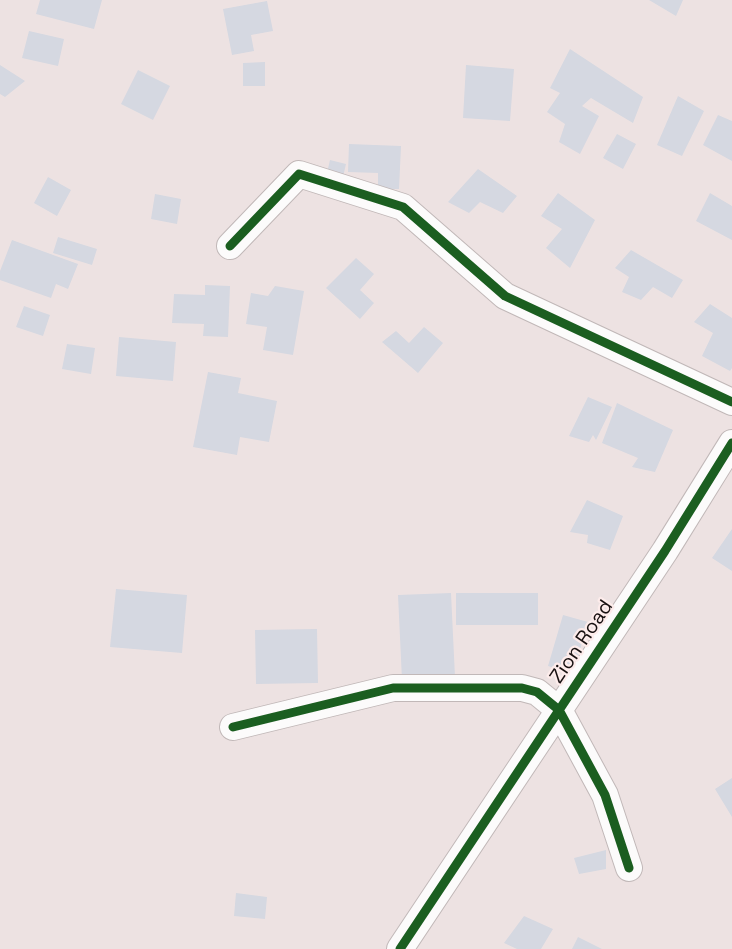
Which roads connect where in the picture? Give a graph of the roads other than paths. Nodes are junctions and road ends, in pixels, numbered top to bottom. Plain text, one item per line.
1 (230, 246) dead end
2 (732, 402) edge
3 (732, 443) edge
4 (559, 710) junction
5 (233, 727) dead end
6 (629, 868) dead end
7 (400, 949) edge

1 - 2 street
3 - 4 street, Zion Road
4 - 5 street
4 - 6 street
4 - 7 street, Zion Road

